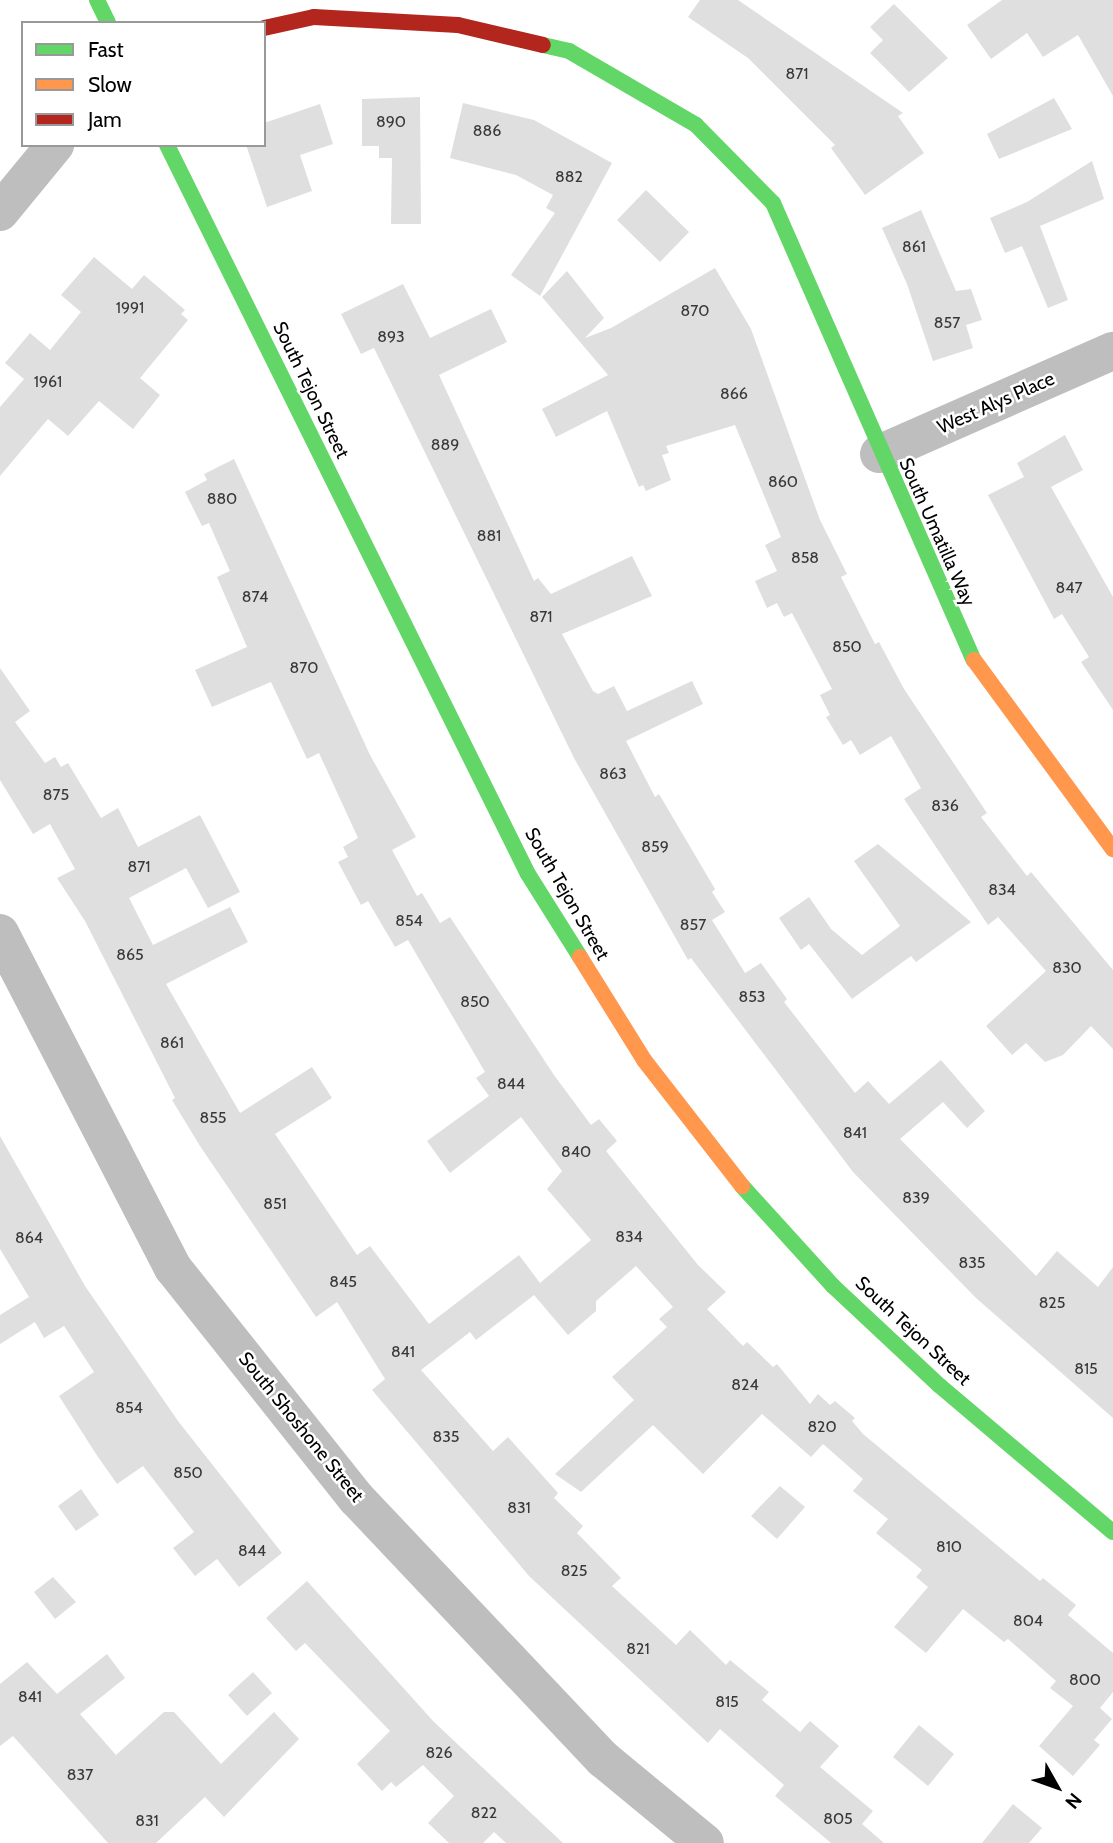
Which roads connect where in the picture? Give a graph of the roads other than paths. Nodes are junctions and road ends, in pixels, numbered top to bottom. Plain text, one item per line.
1 (97, 0) edge
2 (107, 21) edge
3 (266, 28) edge
4 (53, 147) edge
5 (168, 147) edge
6 (0, 212) edge
7 (1113, 351) edge
8 (879, 454) junction
9 (1113, 849) edge
10 (0, 933) edge
11 (1113, 1532) edge
12 (705, 1843) edge

1 - 2 street
3 - 8 street, South Umatilla Way
4 - 6 street
5 - 11 street, South Tejon Street
7 - 8 street, West Alys Place
8 - 9 street, South Umatilla Way
10 - 12 street, South Shoshone Street

